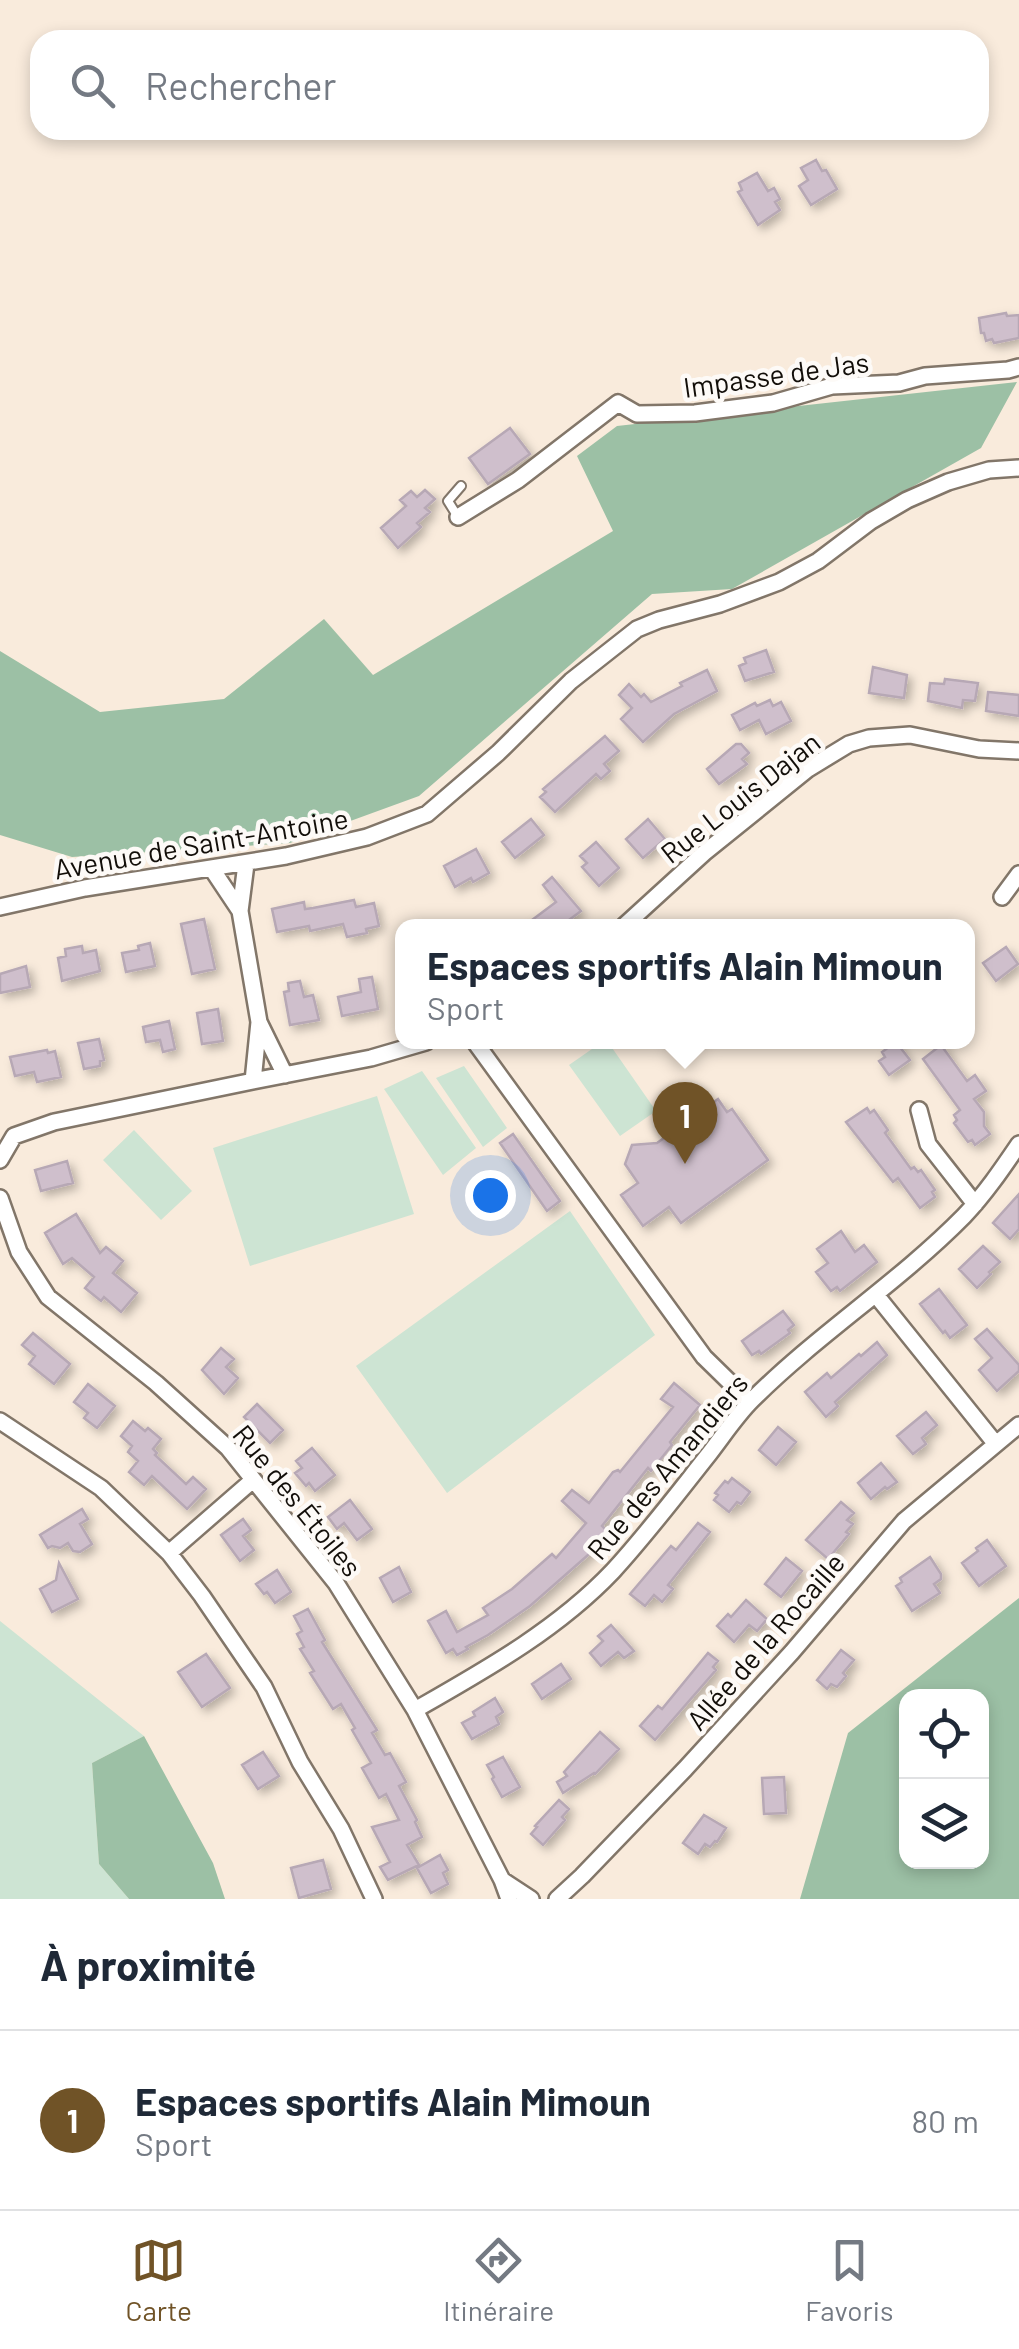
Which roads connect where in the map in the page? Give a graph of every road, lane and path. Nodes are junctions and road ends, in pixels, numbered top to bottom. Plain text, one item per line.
1 (1019, 367) edge
2 (1019, 468) edge
3 (461, 486) dead end
4 (458, 517) joint
5 (1019, 751) edge
6 (246, 864) junction
7 (212, 869) junction
8 (1019, 874) edge
9 (1002, 898) dead end
10 (0, 907) edge
11 (240, 911) junction
12 (632, 919) edge
13 (260, 1022) junction
14 (402, 1049) edge
15 (481, 1049) edge
16 (285, 1075) junction
17 (253, 1081) junction
18 (919, 1110) dead end
19 (1019, 1144) edge
20 (0, 1160) edge
21 (0, 1198) edge
22 (975, 1204) junction
23 (876, 1295) junction
24 (750, 1402) junction
25 (0, 1421) edge
26 (1019, 1425) edge
27 (995, 1444) junction
28 (253, 1480) junction
29 (169, 1553) junction
30 (415, 1710) junction
31 (502, 1880) junction
32 (374, 1899) edge
33 (509, 1899) edge
34 (531, 1899) edge
35 (557, 1899) edge

1 - 4 street, Impasse de Jas
2 - 6 street, Avenue de Saint-Antoine
3 - 4 lane
5 - 12 street, Rue Louis Dajan
6 - 7 street, Avenue de Saint-Antoine
6 - 11 street
7 - 10 street, Avenue de Saint-Antoine
7 - 11 street
8 - 9 street
11 - 13 street
13 - 16 street
13 - 17 street
14 - 16 street
15 - 24 street
16 - 17 street
17 - 20 street
18 - 22 street
19 - 22 street, Rue des Amandiers
21 - 28 street, Rue des Étoiles
22 - 23 street, Rue des Amandiers
23 - 24 street, Rue des Amandiers
23 - 27 street
24 - 30 street, Rue des Amandiers
25 - 29 street
26 - 27 street, Allée de la Rocaille
27 - 35 street, Allée de la Rocaille
28 - 29 street
28 - 30 street, Rue des Étoiles
29 - 32 street
30 - 31 street, Rue des Étoiles
31 - 33 street, Rue des Étoiles
31 - 34 street

